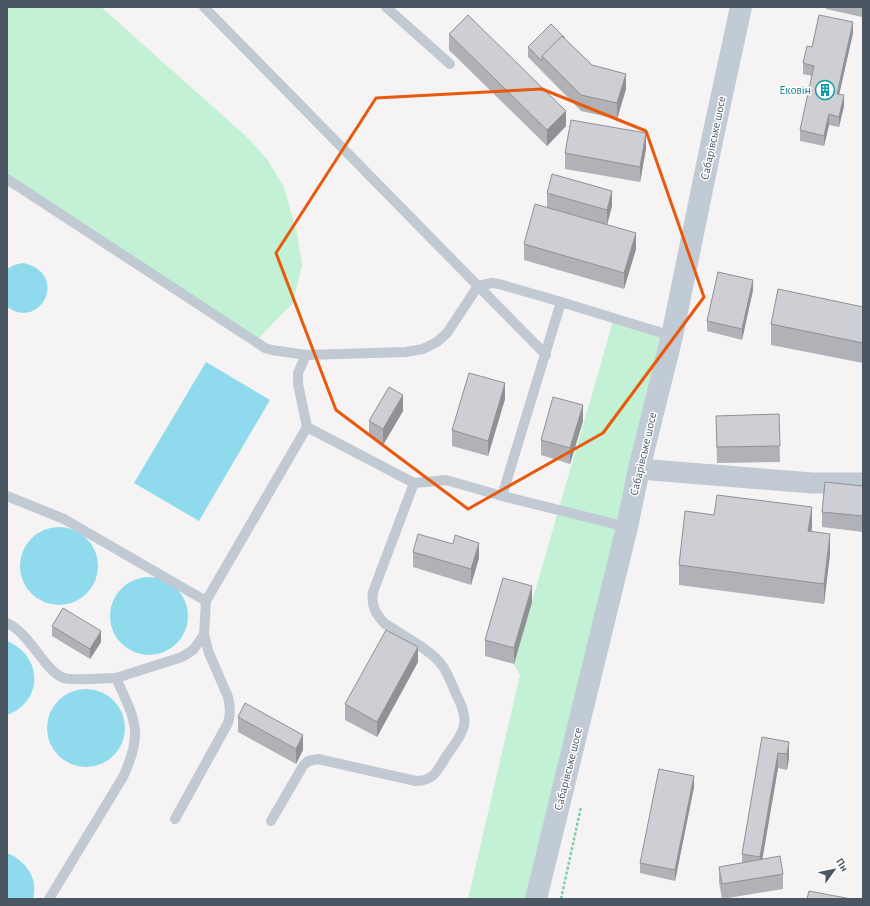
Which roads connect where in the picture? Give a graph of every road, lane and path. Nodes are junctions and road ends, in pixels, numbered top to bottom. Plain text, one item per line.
1 (204, 7) edge
2 (386, 7) edge
3 (741, 7) edge
4 (450, 64) dead end
5 (7, 179) edge
6 (478, 286) junction
7 (561, 302) junction
8 (672, 336) junction
9 (306, 355) junction
10 (546, 355) junction
11 (307, 427) junction
12 (639, 469) junction
13 (414, 483) junction
14 (863, 483) edge
15 (7, 496) edge
16 (502, 496) junction
17 (627, 527) junction
18 (206, 601) junction
19 (7, 623) edge
20 (204, 635) junction
21 (116, 678) junction
22 (175, 819) dead end
23 (271, 821) dead end
24 (49, 899) edge
25 (536, 899) edge

1 - 6 lane
2 - 4 lane
3 - 8 street, Сабарівське шосе
5 - 9 lane
6 - 7 lane
6 - 9 lane
6 - 10 lane
7 - 8 lane
7 - 10 lane
8 - 12 street, Сабарівське шосе
9 - 11 lane
10 - 16 lane
11 - 13 lane
11 - 18 lane
12 - 14 street
12 - 17 street, Сабарівське шосе
13 - 16 lane
13 - 23 lane
15 - 18 lane
16 - 17 lane
17 - 25 street, Сабарівське шосе
18 - 20 lane
19 - 21 lane
20 - 21 lane
20 - 22 lane
21 - 24 lane

